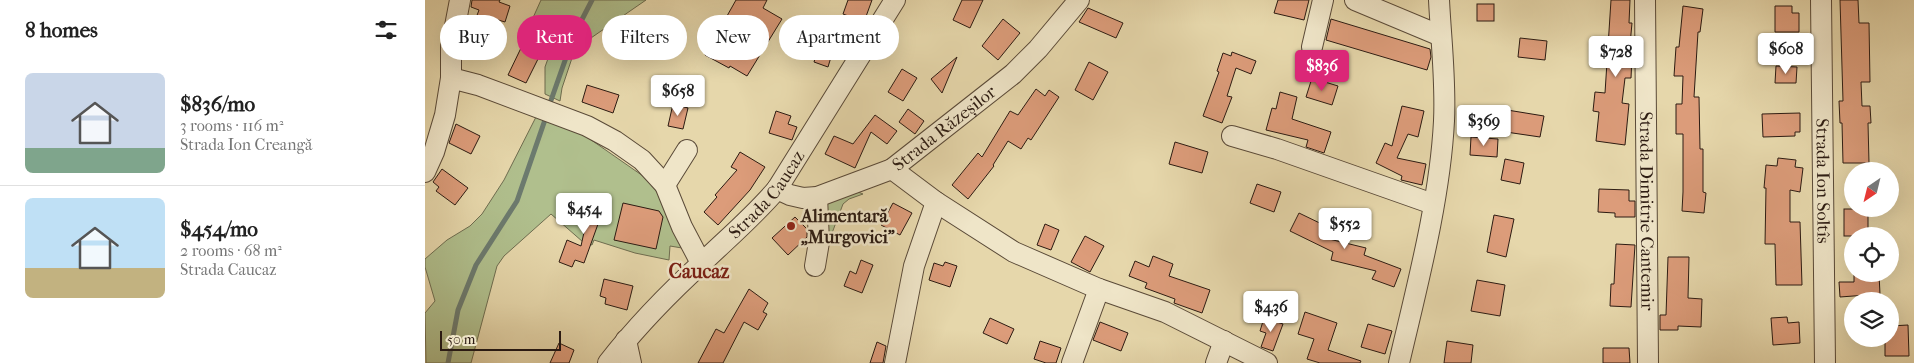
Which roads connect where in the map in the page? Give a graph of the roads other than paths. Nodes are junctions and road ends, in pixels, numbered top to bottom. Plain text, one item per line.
1 (460, 0) edge
2 (895, 0) edge
3 (1079, 0) edge
4 (1323, 0) edge
5 (1355, 0) edge
6 (1439, 0) edge
7 (1645, 0) edge
8 (1821, 0) edge
9 (1441, 36) junction
10 (1312, 47) dead end
11 (451, 78) junction
12 (1232, 136) dead end
13 (687, 150) dead end
14 (892, 169) junction
15 (425, 172) edge
16 (665, 186) junction
17 (777, 189) junction
18 (817, 197) junction
19 (936, 202) junction
20 (1433, 204) junction
21 (701, 263) junction
22 (815, 266) dead end
23 (1099, 289) junction
24 (626, 340) junction
25 (1224, 341) junction
26 (607, 363) edge
27 (631, 363) edge
28 (895, 363) edge
29 (1072, 363) edge
30 (1216, 363) edge
31 (1267, 363) edge
32 (1399, 363) edge
33 (1648, 363) edge
34 (1825, 363) edge

1 - 11 street
2 - 17 street, Strada Caucaz
3 - 14 street, Strada Răzeșilor
4 - 10 street
5 - 9 street
6 - 9 street
7 - 33 street, Strada Dimitrie Cantemir
8 - 34 street, Strada Ion Soltîs
9 - 20 street
11 - 15 street
11 - 16 street
12 - 20 street
13 - 16 street
14 - 18 street, Strada Răzeșilor
14 - 19 street
16 - 21 street
17 - 18 street, Strada Răzeșilor
17 - 21 street, Strada Caucaz
18 - 22 street
19 - 23 street
19 - 28 street
20 - 32 street
21 - 24 street, Strada Caucaz
23 - 25 street
23 - 29 street
24 - 26 street, Strada Caucaz
24 - 27 street
25 - 30 street
25 - 31 street

